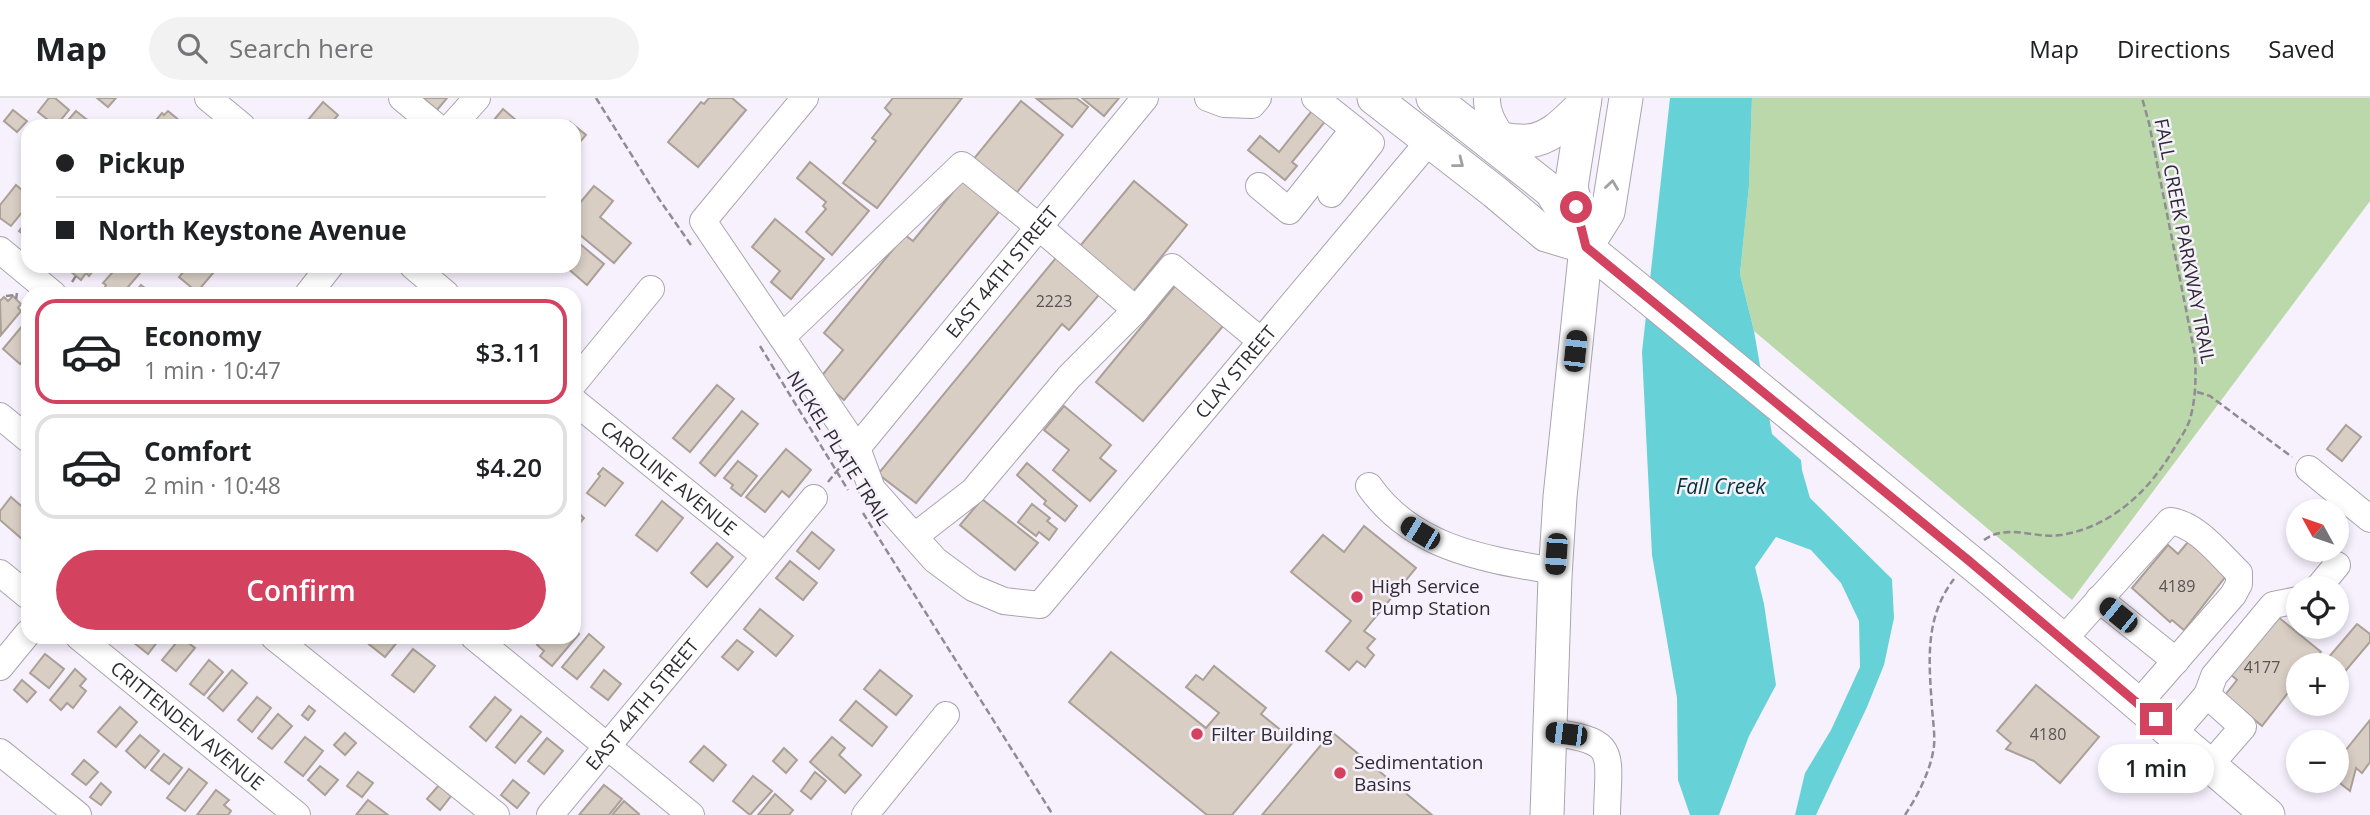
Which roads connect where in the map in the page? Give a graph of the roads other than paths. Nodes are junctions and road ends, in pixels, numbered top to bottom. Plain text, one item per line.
1 (208, 98) edge
2 (402, 98) edge
3 (477, 98) edge
4 (805, 98) edge
5 (1145, 98) edge
6 (1208, 98) edge
7 (1258, 98) edge
8 (1315, 98) edge
9 (1374, 98) edge
10 (1433, 98) edge
11 (1487, 98) edge
12 (1626, 98) edge
13 (1584, 101) edge
14 (234, 119) edge
15 (428, 119) edge
16 (458, 119) edge
17 (1430, 140) junction
18 (1501, 146) junction
19 (1259, 186) dead end
20 (1323, 187) junction
21 (1362, 220) junction
22 (1039, 227) junction
23 (1586, 247) junction
24 (0, 250) edge
25 (21, 267) edge
26 (28, 273) edge
27 (324, 273) edge
28 (421, 273) edge
29 (45, 287) edge
30 (314, 287) edge
31 (438, 287) edge
32 (651, 289) dead end
33 (1136, 310) junction
34 (771, 341) junction
35 (1261, 341) junction
36 (581, 374) edge
37 (581, 407) edge
38 (0, 416) edge
39 (21, 433) edge
40 (857, 448) junction
41 (2309, 469) road end
42 (1369, 486) dead end
43 (814, 498) road end
44 (2370, 519) edge
45 (915, 536) junction
46 (765, 556) junction
47 (2337, 565) dead end
48 (1555, 571) junction
49 (0, 573) edge
50 (2328, 576) edge
51 (21, 590) edge
52 (2099, 599) junction
53 (2286, 602) edge
54 (2063, 640) junction
55 (21, 642) edge
56 (88, 644) edge
57 (283, 644) edge
58 (483, 644) edge
59 (2176, 661) junction
60 (0, 667) edge
61 (2207, 695) junction
62 (2138, 704) junction
63 (946, 715) dead end
64 (1549, 732) junction
65 (2174, 734) junction
66 (607, 746) junction
67 (0, 752) edge
68 (2210, 765) junction
69 (78, 815) edge
70 (297, 815) edge
71 (496, 815) edge
72 (550, 815) edge
73 (691, 815) edge
74 (865, 815) edge
75 (1546, 815) edge
76 (1607, 815) edge
77 (2268, 815) edge

1 - 14 street
2 - 15 street
3 - 16 street
4 - 34 street
5 - 22 street, EAST 44TH STREET
6 - 7 street
8 - 20 street
9 - 17 main road
10 - 18 main road
11 - 18 street
23 -> 12 main road
13 - 18 main road
13 - 23 main road
17 - 21 street, CLAY STREET
17 -> 23 main road
18 - 23 main road
19 - 20 street
20 - 21 street
21 - 35 street, CLAY STREET
22 - 33 street
22 - 34 street
22 - 40 street, EAST 44TH STREET
23 - 48 main road
23 - 54 main road, bridge
24 - 25 street
26 - 29 street
27 - 30 street
28 - 31 street
32 - 36 street
33 - 35 street
33 - 45 street
34 - 40 street
35 - 45 street, CLAY STREET
37 - 46 street, CAROLINE AVENUE
38 - 39 street
40 - 45 street
41 - 44 street
42 - 48 street
43 - 46 street, EAST 44TH STREET
46 - 66 street, EAST 44TH STREET
47 - 50 street
48 - 64 main road
49 - 51 street
52 - 54 street
52 - 59 street
52 - 59 street
53 - 61 street
54 - 62 main road
55 - 60 street
56 - 70 street, CRITTENDEN AVENUE
57 - 71 street
58 - 66 street
59 - 62 street
61 - 65 street
61 - 68 street
62 - 65 main road
63 - 74 street
64 - 75 main road
64 - 76 street
65 - 68 main road
66 - 72 street, EAST 44TH STREET
66 - 73 street
67 - 69 street
68 - 77 main road

